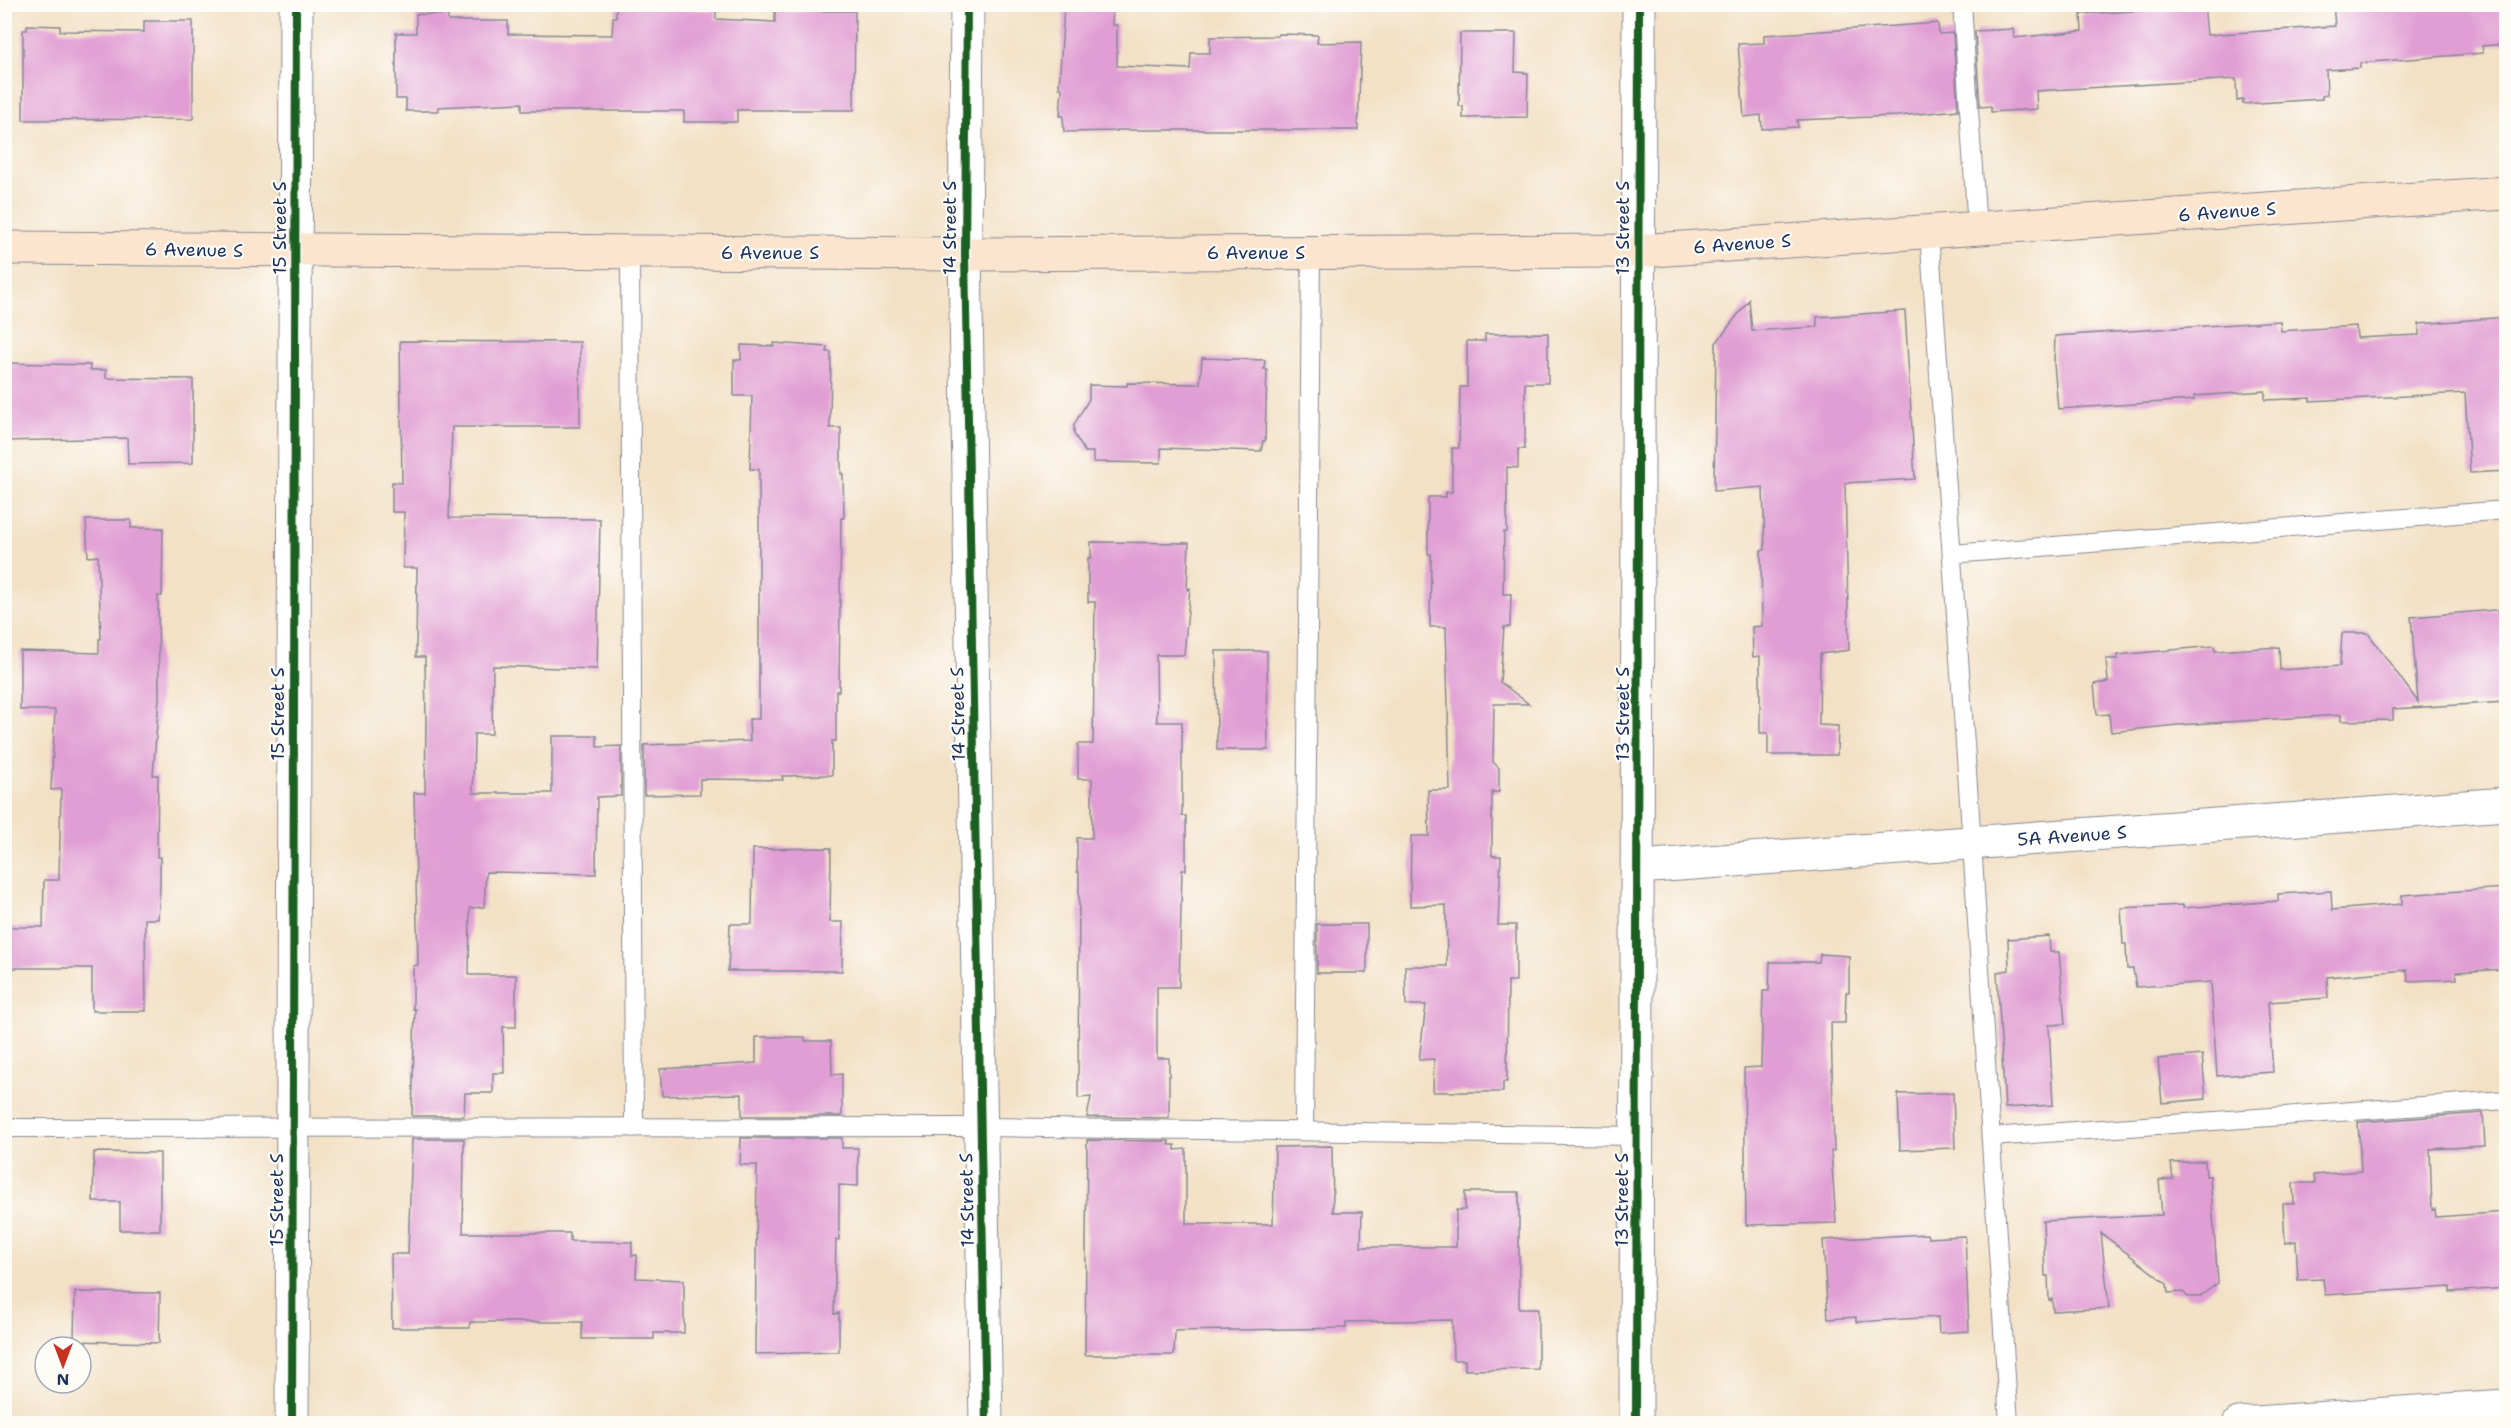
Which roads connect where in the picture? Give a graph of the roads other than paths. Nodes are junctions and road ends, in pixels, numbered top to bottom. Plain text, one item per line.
1 (296, 4) edge
2 (967, 4) edge
3 (1639, 4) edge
4 (1962, 4) edge
5 (2506, 193) edge
6 (1977, 228) junction
7 (1929, 232) junction
8 (4, 248) edge
9 (294, 251) junction
10 (1638, 251) junction
11 (630, 253) junction
12 (1311, 253) junction
13 (965, 254) junction
14 (2506, 510) edge
15 (1952, 554) junction
16 (2506, 804) edge
17 (1972, 843) junction
18 (1638, 867) junction
19 (2506, 1100) edge
20 (981, 1127) junction
21 (4, 1128) edge
22 (634, 1128) junction
23 (292, 1129) junction
24 (1304, 1131) junction
25 (1637, 1136) junction
26 (1991, 1137) junction
27 (2506, 1406) edge
28 (291, 1424) edge
29 (986, 1424) edge
30 (1636, 1424) edge
31 (2009, 1424) edge
32 (2239, 1424) edge

1 - 9 street, 15 Street S
2 - 13 street, 14 Street S
3 - 10 street, 13 Street S
4 - 6 lane
5 - 6 main road, 6 Avenue S
6 - 7 main road, 6 Avenue S
7 - 10 main road, 6 Avenue S
7 - 15 lane
8 - 9 main road, 6 Avenue S
9 - 11 main road, 6 Avenue S
9 - 23 street, 15 Street S
10 - 12 main road, 6 Avenue S
10 - 18 street, 13 Street S
11 - 13 main road, 6 Avenue S
11 - 22 lane
12 - 13 main road, 6 Avenue S
12 - 24 lane
13 - 20 street, 14 Street S
14 - 15 lane
15 - 17 lane
16 - 17 street, 5A Avenue S
17 - 18 street, 5A Avenue S
17 - 26 lane
18 - 25 street, 13 Street S
19 - 26 lane
20 - 22 lane
20 - 24 lane
20 - 29 street, 14 Street S
21 - 23 lane
22 - 23 lane
23 - 28 street, 15 Street S
24 - 25 lane
25 - 30 street, 13 Street S
26 - 31 lane
27 - 32 street

